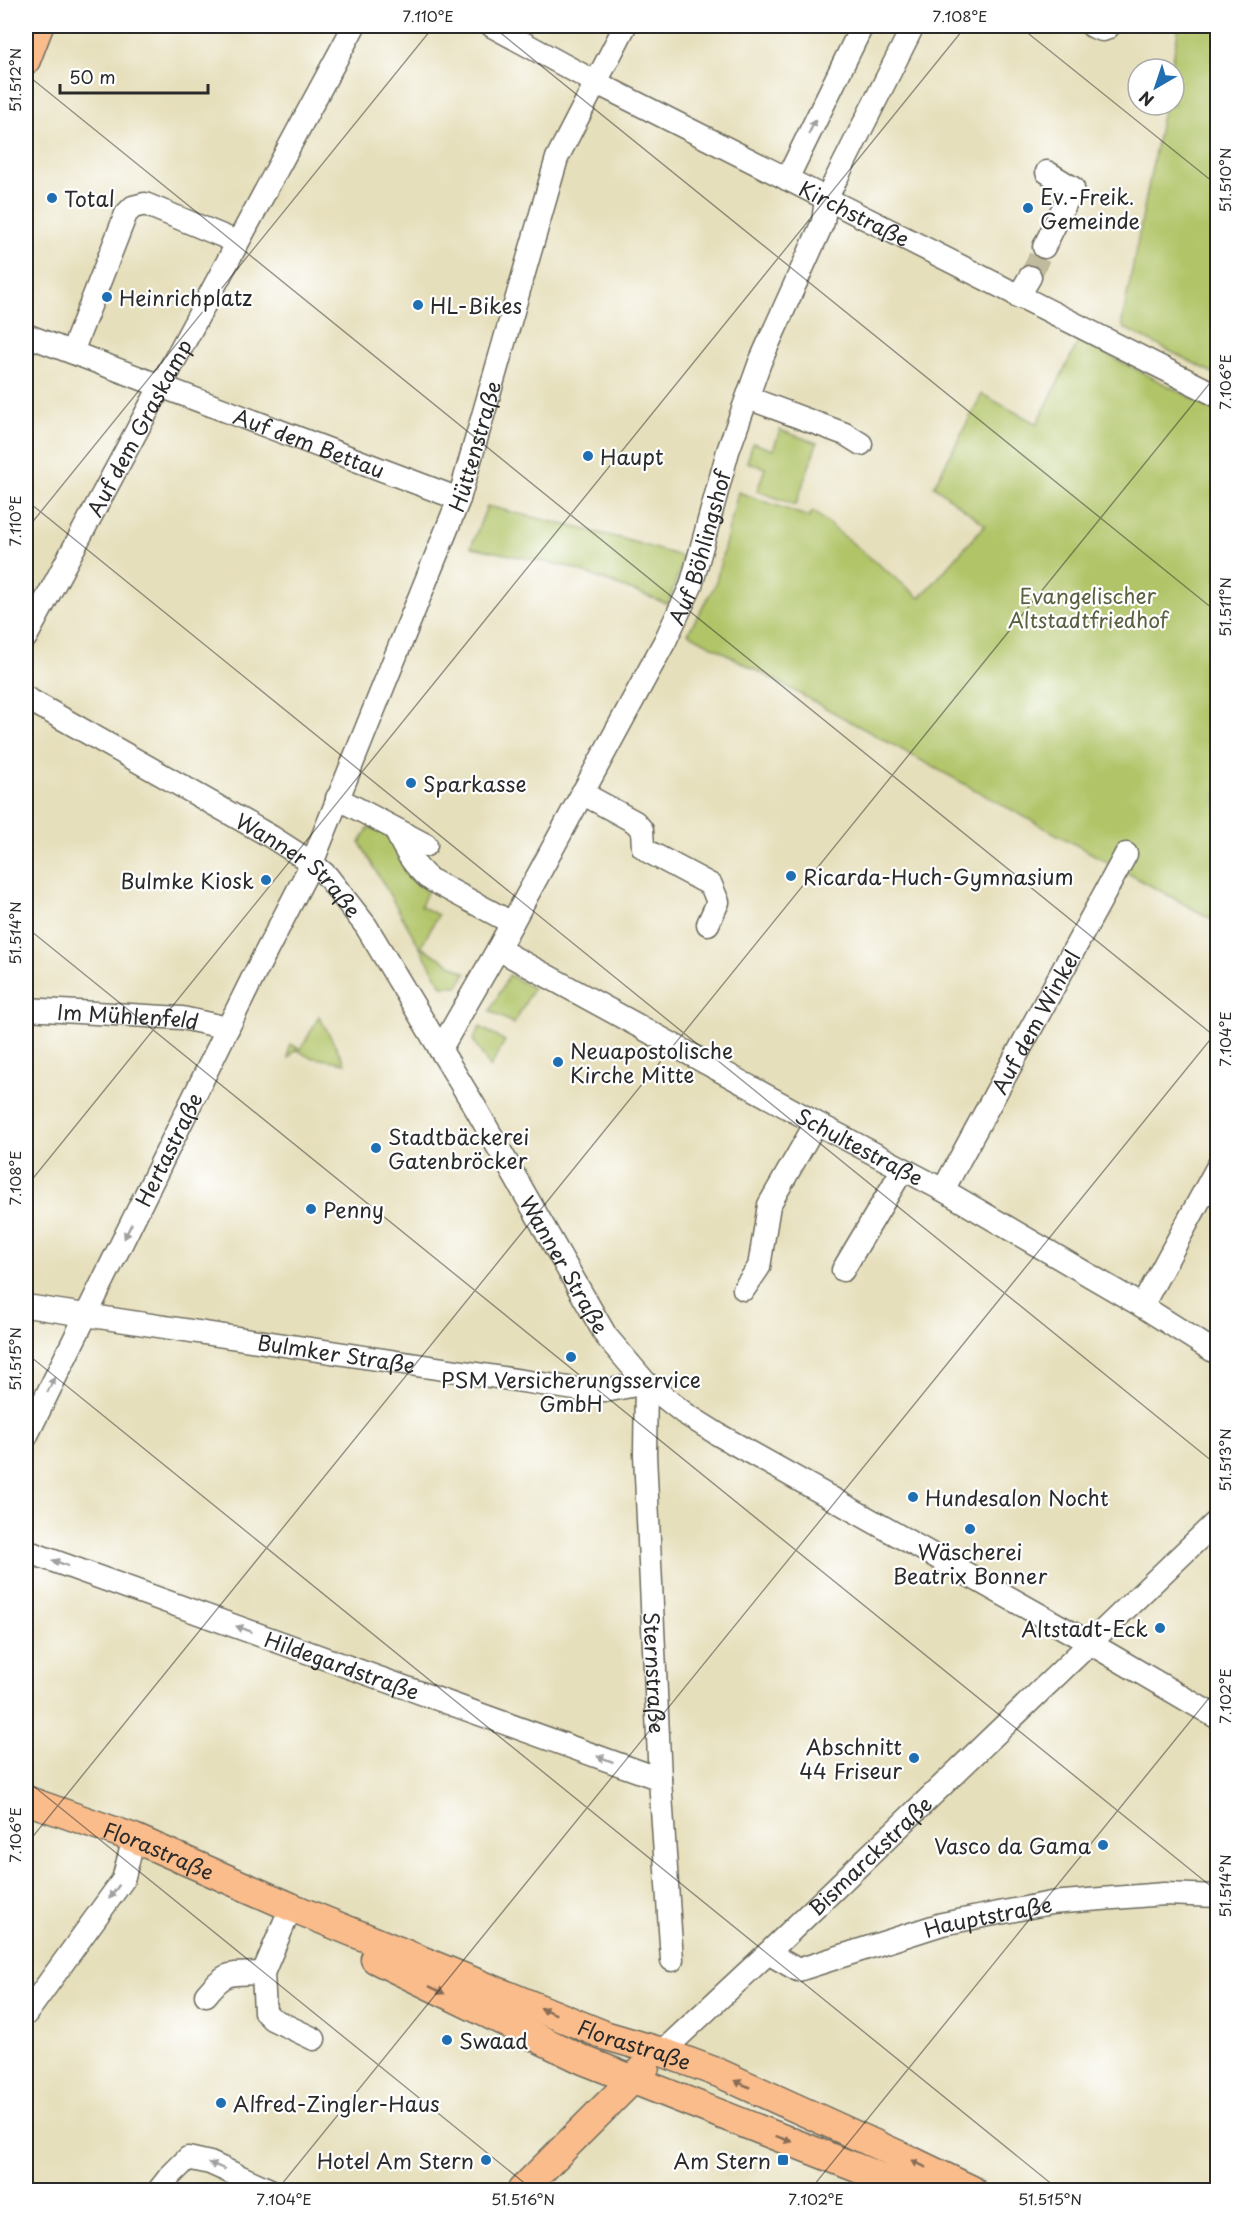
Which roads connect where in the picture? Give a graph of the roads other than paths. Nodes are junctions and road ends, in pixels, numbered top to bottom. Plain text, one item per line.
1 (354, 26) edge
2 (492, 26) edge
3 (625, 26) edge
4 (862, 26) edge
5 (913, 26) edge
6 (1092, 26) edge
7 (1109, 26) edge
8 (595, 82) junction
9 (1047, 172) dead end
10 (787, 179) junction
11 (826, 199) junction
12 (237, 242) junction
13 (1044, 247) tunnel mouth
14 (1030, 277) tunnel mouth
15 (1018, 297) junction
16 (26, 335) edge
17 (72, 352) junction
18 (160, 387) junction
19 (1218, 396) edge
20 (748, 398) junction
21 (861, 444) dead end
22 (459, 499) junction
23 (26, 637) edge
24 (26, 698) edge
25 (582, 793) junction
26 (338, 798) junction
27 (395, 829) junction
28 (426, 845) dead end
29 (1126, 854) dead end
30 (312, 862) junction
31 (512, 923) junction
32 (708, 924) dead end
33 (498, 949) junction
34 (26, 1009) edge
35 (228, 1028) junction
36 (440, 1050) junction
37 (816, 1123) junction
38 (1218, 1166) edge
39 (903, 1169) junction
40 (943, 1190) junction
41 (843, 1270) dead end
42 (744, 1290) dead end
43 (26, 1306) edge
44 (1142, 1306) junction
45 (86, 1316) junction
46 (1218, 1354) edge
47 (646, 1383) junction
48 (26, 1437) edge
49 (1218, 1520) edge
50 (26, 1551) edge
51 (1088, 1642) junction
52 (1218, 1718) edge
53 (660, 1779) junction
54 (26, 1800) edge
55 (134, 1838) junction
56 (1218, 1896) edge
57 (291, 1907) junction
58 (768, 1953) junction
59 (672, 1960) dead end
60 (263, 1973) junction
61 (206, 1995) dead end
62 (26, 2014) edge
63 (314, 2039) dead end
64 (662, 2052) junction
65 (632, 2078) junction
66 (159, 2190) edge
67 (270, 2190) edge
68 (522, 2190) edge
69 (913, 2190) edge
70 (972, 2190) edge

1 - 12 street, Auf dem Graskamp
2 - 8 street, Kirchstraße
3 - 8 street, Hüttenstraße
10 -> 4 street
5 - 11 street, Auf Böhlingshof
6 - 7 street
8 - 10 street, Kirchstraße
8 - 22 street, Hüttenstraße
9 - 13 street
10 - 11 street, Kirchstraße
11 - 15 street, Kirchstraße
11 - 20 street, Auf Böhlingshof
12 - 17 street
12 - 18 street, Auf dem Graskamp
14 - 15 street
15 - 19 street, Kirchstraße
16 - 17 street, Auf dem Bettau
17 - 18 street, Auf dem Bettau
18 - 22 street, Auf dem Bettau
18 - 23 street, Auf dem Graskamp
20 - 21 street
20 - 25 street, Auf Böhlingshof
22 - 26 street, Hüttenstraße
24 - 30 street, Wanner Straße
25 - 31 street, Auf Böhlingshof
25 - 32 street
26 - 27 street
26 - 30 street, Hüttenstraße
27 - 28 street
27 - 31 street
29 - 40 street, Auf dem Winkel
30 - 35 street, Hertastraße
30 - 36 street, Wanner Straße
31 - 33 street, Auf Böhlingshof
33 - 36 street, Auf Böhlingshof
33 - 37 street, Schultestraße
34 - 35 street, Im Mühlenfeld
35 -> 45 street, Hertastraße
36 - 47 street, Wanner Straße
37 - 39 street, Schultestraße
37 - 42 street
38 - 44 street
39 - 40 street, Schultestraße
39 - 41 street
40 - 44 street, Schultestraße
43 - 45 street, Bulmker Straße
44 - 46 street, Schultestraße
45 - 47 street, Bulmker Straße
48 -> 45 street, Hertastraße
47 - 51 street, Wanner Straße
47 - 53 street, Sternstraße
49 - 51 street, Bismarckstraße
53 -> 50 street, Hildegardstraße
51 - 52 street, Wanner Straße
51 - 58 street, Bismarckstraße
53 - 59 street, Sternstraße
54 - 55 main road, Florastraße
55 - 57 main road, Florastraße
55 -> 62 street
56 - 58 street, Hauptstraße
57 - 60 street
64 -> 57 main road, Florastraße
57 -> 65 main road, Florastraße
58 - 64 street, Bismarckstraße
60 - 61 street
60 - 63 street
64 - 65 main road, Bismarckstraße
70 -> 64 main road, Florastraße
65 - 68 main road, Bismarckstraße
65 -> 69 main road, Florastraße
67 -> 66 street

